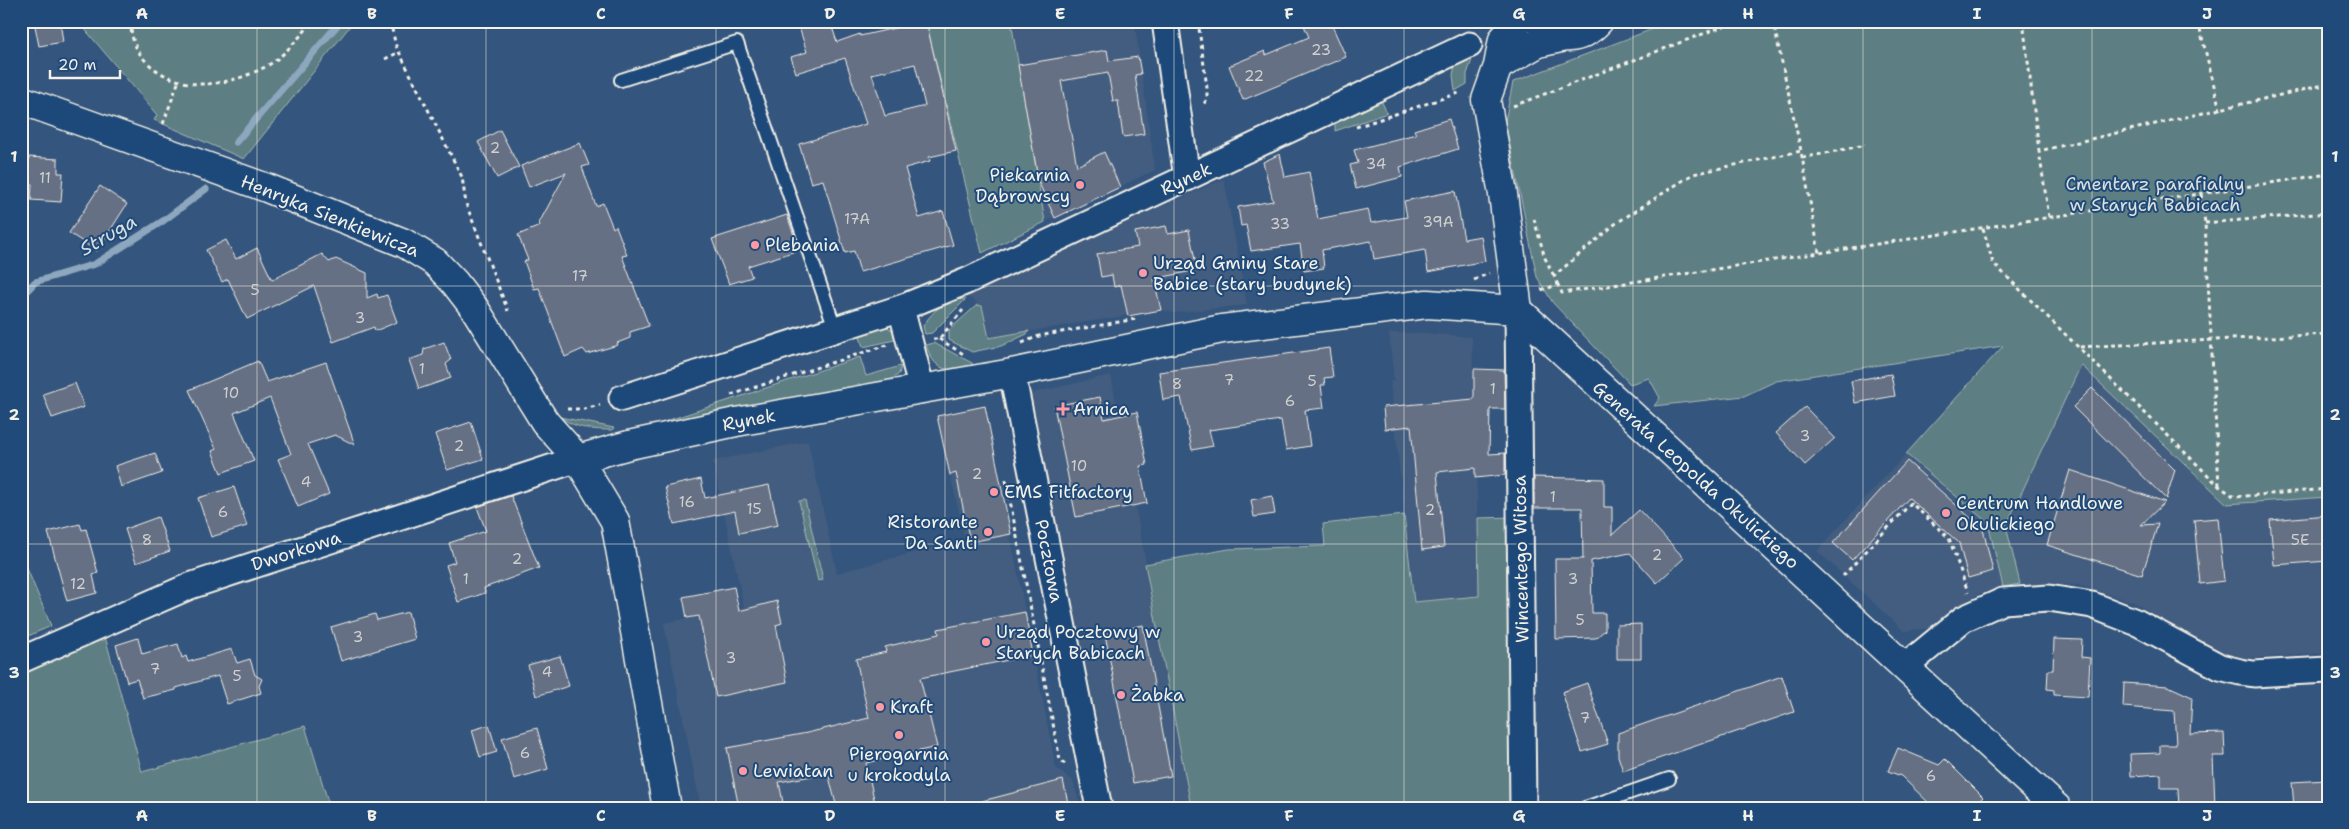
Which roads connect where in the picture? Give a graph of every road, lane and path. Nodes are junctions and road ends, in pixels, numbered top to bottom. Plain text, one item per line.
1 (131, 21) edge
2 (314, 21) edge
3 (390, 21) edge
4 (1166, 21) edge
5 (1198, 21) edge
6 (1520, 21) edge
7 (1540, 21) edge
8 (1737, 21) edge
9 (1773, 21) edge
10 (2023, 21) edge
11 (2198, 21) edge
12 (1590, 28) edge
13 (1469, 45) dead end
14 (399, 52) junction
15 (384, 59) dead end
16 (1498, 66) junction
17 (179, 80) junction
18 (621, 80) dead end
19 (2328, 84) edge
20 (21, 100) edge
21 (1513, 106) dead end
22 (2220, 110) junction
23 (1199, 112) dead end
24 (1865, 145) dead end
25 (153, 148) junction
26 (1801, 152) junction
27 (2039, 152) junction
28 (1802, 158) junction
29 (2328, 174) edge
30 (1187, 178) junction
31 (2201, 194) junction
32 (2328, 213) edge
33 (2049, 217) junction
34 (2206, 223) junction
35 (1983, 228) junction
36 (1819, 253) junction
37 (1558, 285) junction
38 (1539, 290) dead end
39 (970, 304) dead end
40 (901, 308) junction
41 (1518, 310) junction
42 (511, 318) dead end
43 (835, 328) junction
44 (2328, 334) edge
45 (939, 338) junction
46 (2210, 341) junction
47 (912, 343) junction
48 (2080, 347) junction
49 (1012, 373) junction
50 (983, 378) junction
51 (922, 390) junction
52 (729, 396) dead end
53 (614, 400) joint
54 (560, 409) dead end
55 (578, 459) junction
56 (1005, 471) dead end
57 (2218, 486) junction
58 (2328, 489) edge
59 (1839, 580) dead end
60 (1975, 614) junction
61 (21, 660) edge
62 (1906, 666) junction
63 (2328, 670) edge
64 (1071, 769) dead end
65 (1669, 778) dead end
66 (668, 808) edge
67 (1099, 808) edge
68 (1523, 808) edge
69 (1585, 808) edge
70 (2057, 808) edge

1 - 17 path
2 - 17 path
3 - 14 path
4 - 30 street
5 - 23 path
6 - 16 street
7 - 12 street
8 - 21 path
9 - 26 path
10 - 27 path
11 - 22 path
12 - 16 street
13 - 30 street, Rynek
14 - 15 path
14 - 42 path
16 - 41 street
17 - 25 path
18 - 43 lane
19 - 22 path
20 - 25 street, Henryka Sienkiewicza
22 - 27 path
24 - 28 path
25 - 55 street, Henryka Sienkiewicza
26 - 28 path
26 - 37 path
27 - 33 path
28 - 36 path
29 - 31 path
30 - 40 street, Rynek
31 - 33 path
31 - 34 path
32 - 34 path
33 - 35 path
34 - 46 path
35 - 36 path
35 - 48 path
36 - 37 path
37 - 38 path
39 - 45 path
40 - 43 street, Rynek
40 - 47 street
41 - 49 street, Rynek
41 - 62 street, Generała Leopolda Okulickiego
41 - 68 street, Wincentego Witosa
43 - 53 street, Rynek
44 - 46 path
45 - 47 path
45 - 50 path
46 - 48 path
46 - 57 path
47 - 51 street
47 - 52 path
48 - 57 path
49 - 50 street, Rynek
49 - 67 street, Pocztowa
50 - 51 street, Rynek
51 - 55 street, Rynek
53 - 54 path
55 - 61 street, Dworkowa
55 - 66 street, Henryka Sienkiewicza
56 - 64 path
57 - 58 path
59 - 60 path
60 - 62 street
60 - 63 street
62 - 70 street, Generała Leopolda Okulickiego
65 - 69 lane

